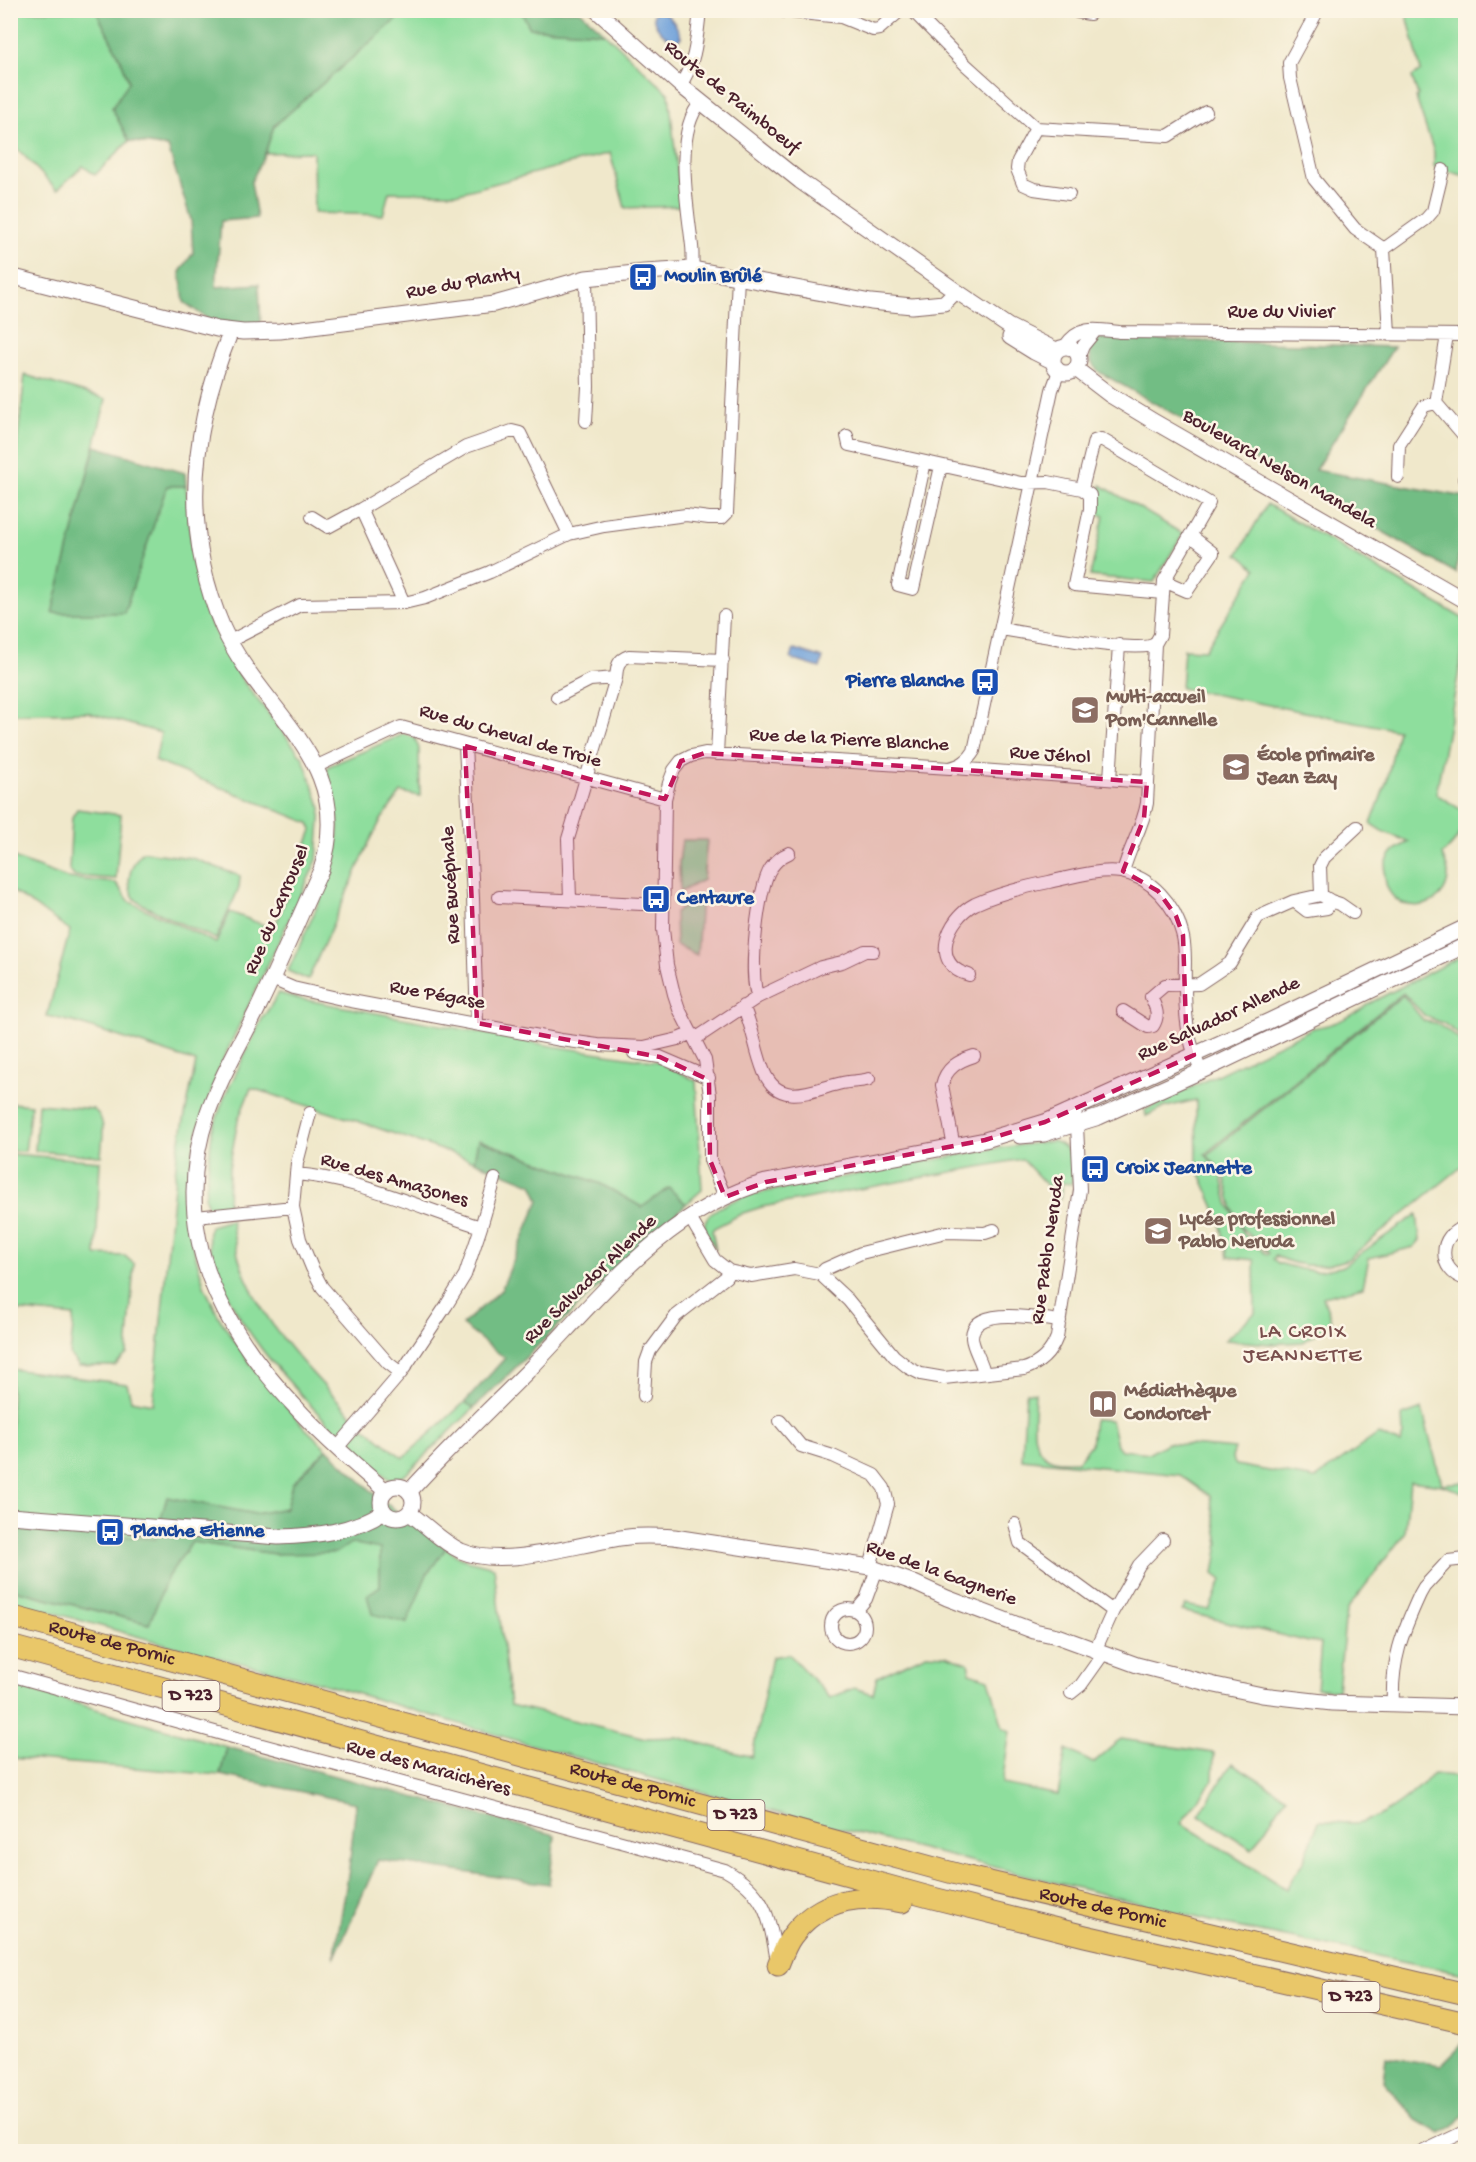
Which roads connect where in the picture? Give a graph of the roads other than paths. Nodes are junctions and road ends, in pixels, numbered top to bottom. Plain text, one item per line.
1 (596, 10) edge
2 (700, 10) edge
3 (771, 10) edge
4 (901, 10) edge
5 (912, 10) edge
6 (1077, 10) edge
7 (1094, 10) edge
8 (1318, 10) edge
9 (680, 85) junction
10 (701, 102) junction
11 (1206, 112) dead end
12 (1036, 128) junction
13 (1443, 170) dead end
14 (1069, 194) dead end
15 (1384, 249) junction
16 (693, 269) junction
17 (10, 276) edge
18 (738, 277) junction
19 (586, 278) junction
20 (953, 295) junction
21 (231, 330) junction
22 (1096, 330) junction
23 (1389, 333) junction
24 (1447, 335) junction
25 (1466, 335) edge
26 (1058, 357) junction
27 (1077, 362) junction
28 (1436, 403) junction
29 (586, 421) dead end
30 (847, 436) dead end
31 (1466, 438) edge
32 (925, 462) junction
33 (941, 466) junction
34 (1398, 477) dead end
35 (1032, 483) junction
36 (1082, 489) junction
37 (361, 509) junction
38 (312, 517) dead end
39 (569, 534) junction
40 (1190, 535) junction
41 (1163, 587) junction
42 (1466, 601) edge
43 (404, 603) junction
44 (724, 616) dead end
45 (1001, 629) junction
46 (230, 641) junction
47 (1155, 644) junction
48 (1119, 645) junction
49 (723, 660) junction
50 (616, 678) junction
51 (557, 697) dead end
52 (465, 746) junction
53 (717, 754) junction
54 (315, 766) junction
55 (950, 768) junction
56 (586, 779) junction
57 (1110, 779) junction
58 (1147, 782) junction
59 (665, 799) junction
60 (1357, 827) dead end
61 (789, 853) dead end
62 (1123, 872) junction
63 (499, 897) dead end
64 (1326, 898) junction
65 (570, 899) junction
66 (642, 904) dead end
67 (1353, 914) dead end
68 (1466, 927) edge
69 (1466, 945) edge
70 (873, 951) dead end
71 (969, 975) dead end
72 (272, 980) junction
73 (1185, 984) junction
74 (758, 997) junction
75 (743, 1006) junction
76 (1123, 1011) dead end
77 (477, 1023) junction
78 (693, 1036) junction
79 (598, 1045) junction
80 (1194, 1054) junction
81 (974, 1056) dead end
82 (1201, 1071) junction
83 (709, 1078) junction
84 (869, 1080) dead end
85 (1073, 1108) junction
86 (310, 1113) dead end
87 (1077, 1125) junction
88 (985, 1140) junction
89 (954, 1147) junction
90 (296, 1174) junction
91 (495, 1179) dead end
92 (725, 1197) junction
93 (292, 1206) junction
94 (196, 1217) junction
95 (690, 1218) junction
96 (481, 1227) junction
97 (1466, 1227) edge
98 (994, 1230) dead end
99 (729, 1271) junction
100 (820, 1274) junction
101 (1466, 1279) edge
102 (1060, 1321) junction
103 (401, 1373) junction
104 (984, 1373) junction
105 (644, 1396) dead end
106 (780, 1421) dead end
107 (337, 1448) junction
108 (386, 1491) junction
109 (409, 1492) junction
110 (384, 1511) junction
111 (409, 1514) junction
112 (10, 1516) edge
113 (1015, 1524) dead end
114 (1163, 1540) dead end
115 (1466, 1559) edge
116 (873, 1568) junction
117 (856, 1611) dead end
118 (1113, 1611) junction
119 (10, 1616) edge
120 (10, 1646) edge
121 (1099, 1653) junction
122 (10, 1675) edge
123 (1071, 1693) dead end
124 (1393, 1705) junction
125 (1466, 1707) edge
126 (973, 1909) junction
127 (777, 1965) joint
128 (1466, 1994) edge
129 (1466, 2023) edge
130 (1466, 2132) edge
131 (1422, 2151) edge

1 - 9 street, Route de Paimboeuf
2 - 9 street
3 - 4 street
5 - 12 street
6 - 7 street
8 - 15 street
9 - 10 street, Route de Paimboeuf
10 - 16 street
10 - 20 street, Route de Paimboeuf
11 - 12 street
12 - 14 street
13 - 15 street
15 - 23 street
16 - 18 street, Rue du Planty
16 - 19 street, Rue du Planty
17 - 21 street, Rue du Planty
18 - 20 street, Rue du Planty
18 - 39 street
19 - 21 street, Rue du Planty
19 - 29 street
20 - 26 street, Route de Paimboeuf
21 - 46 street, Rue du Carrousel
22 - 23 street, Rue du Vivier
22 - 26 street, Rue du Vivier
22 - 27 street
23 - 24 street, Rue du Vivier
24 - 25 street, Rue du Vivier
24 - 28 street
26 - 27 street, Boulevard Nelson Mandela
26 - 27 street
26 - 35 street, Rue de la Pierre Blanche
27 - 42 street, Boulevard Nelson Mandela
28 - 31 street
28 - 34 street
30 - 32 street
32 - 33 street
32 - 33 street
33 - 35 street
35 - 36 street
35 - 45 street, Rue de la Pierre Blanche
36 - 40 street
36 - 41 street
37 - 38 street
37 - 39 street
37 - 43 street
39 - 43 street
40 - 41 street
40 - 41 street
41 - 47 street
43 - 46 street
44 - 49 street
45 - 48 street
45 - 55 street, Rue de la Pierre Blanche
46 - 54 street, Rue du Carrousel
47 - 48 street
47 - 58 street
48 - 57 street
49 - 50 street
49 - 53 street
50 - 51 street
50 - 56 street
52 - 54 street, Rue du Cheval de Troie
52 - 56 street, Rue du Cheval de Troie
52 - 77 street, Rue Bucéphale
53 - 55 street, Rue de la Pierre Blanche
53 - 59 street, Rue de la Pierre Blanche
54 - 72 street, Rue du Carrousel
55 - 57 street, Rue Jéhol
56 - 59 street, Rue du Cheval de Troie
56 - 65 street
57 - 58 street, Rue Jéhol
58 - 62 street
59 - 78 street, Rue de la Pierre Blanche
60 - 64 street
61 - 74 street
62 - 71 street
62 - 73 street
63 - 65 street
64 - 67 street
64 - 73 street
65 - 66 street
68 - 80 street, Rue Salvador Allende
69 - 82 street, Rue Salvador Allende
70 - 74 street, Rue Pégase
72 - 77 street, Rue Pégase
72 - 94 street, Rue du Carrousel
73 - 76 street
73 - 80 street
74 - 75 street, Rue Pégase
75 - 78 street, Rue Pégase
75 - 84 street
77 - 79 street, Rue Pégase
78 - 79 street, Rue Pégase
78 - 83 street, Rue de la Pierre Blanche
79 - 83 street, Rue Pégase
80 - 82 street
80 - 85 street, Rue Salvador Allende
81 - 89 street
82 - 87 street, Rue Salvador Allende
83 - 92 street, Rue de la Pierre Blanche
85 - 87 street, Rue Pablo Neruda
85 - 88 street, Rue Salvador Allende
86 - 90 street, Rue des Amazones
87 - 88 street, Rue Salvador Allende
87 - 102 street, Rue Pablo Neruda
88 - 89 street, Rue Salvador Allende
89 - 92 street, Rue Salvador Allende
90 - 93 street, Rue des Amazones
90 - 96 street, Rue des Amazones
91 - 96 street, Rue des Amazones
92 - 95 street, Rue Salvador Allende
93 - 94 street
93 - 103 street, Rue des Amazones
94 - 107 street, Rue du Carrousel
95 - 99 street
95 - 109 street, Rue Salvador Allende
96 - 103 street, Rue des Amazones
97 - 101 street
98 - 100 street
99 - 100 street
99 - 105 street
100 - 104 street, Rue Pablo Neruda
102 - 104 street, Rue Pablo Neruda
102 - 104 street
103 - 107 street, Rue des Amazones
106 - 116 street
107 - 108 street, Rue du Carrousel
108 - 109 street
108 - 110 street
109 - 111 street
110 - 111 street
110 - 112 street
111 - 116 street, Rue de la Gagnerie
113 - 118 street
114 - 118 street
115 - 124 street
116 - 117 street
116 - 121 street, Rue de la Gagnerie
118 - 121 street
119 - 128 highway, Route de Pornic / D 723
120 - 126 highway, Route de Pornic / D 723
121 - 123 street
121 - 124 street, Rue de la Gagnerie
122 - 127 street, Rue des Maraichères
124 - 125 street, Rue de la Gagnerie
126 - 127 highway
126 - 129 highway, Route de Pornic / D 723
130 - 131 street

